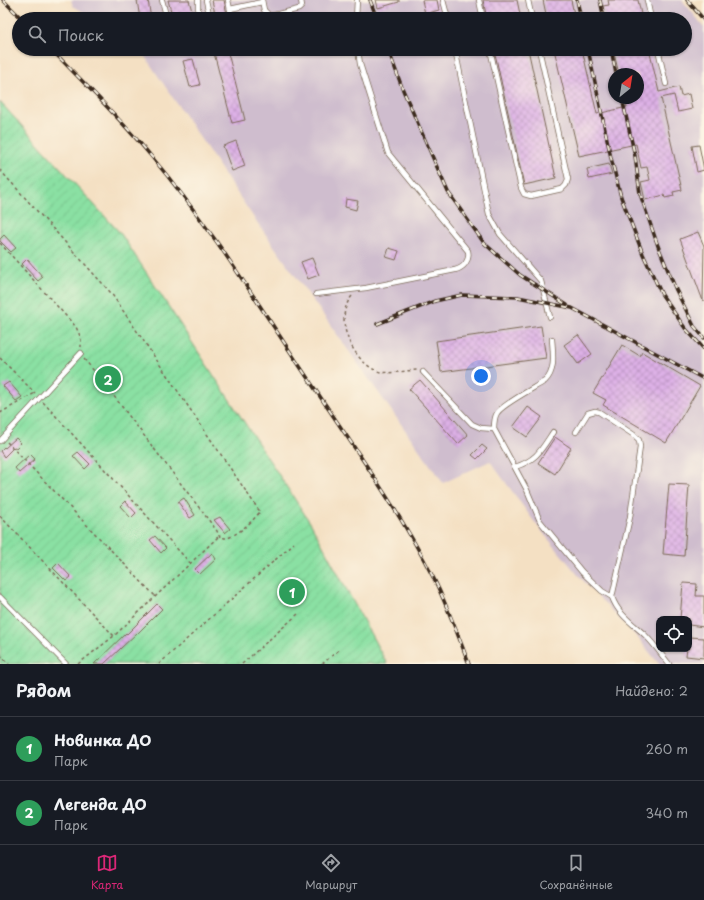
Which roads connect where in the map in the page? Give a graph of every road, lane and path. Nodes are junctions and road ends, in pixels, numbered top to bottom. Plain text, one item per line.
1 (162, 0) edge
2 (198, 0) edge
3 (206, 0) edge
4 (228, 0) edge
5 (301, 0) edge
6 (357, 0) edge
7 (443, 0) edge
8 (479, 0) edge
9 (528, 0) edge
10 (647, 0) edge
11 (262, 1) edge
12 (230, 9) junction
13 (165, 12) edge
14 (198, 12) edge
15 (209, 12) edge
16 (231, 12) edge
17 (265, 12) edge
18 (288, 12) edge
19 (356, 12) edge
20 (446, 12) edge
21 (482, 12) edge
22 (531, 12) edge
23 (650, 12) edge
24 (359, 56) edge
25 (456, 56) edge
26 (492, 56) edge
27 (541, 56) edge
28 (660, 56) edge
29 (666, 84) dead end
30 (0, 170) edge
31 (0, 243) edge
32 (316, 294) dead end
33 (354, 294) dead end
34 (550, 317) dead end
35 (552, 339) dead end
36 (81, 353) junction
37 (0, 358) edge
38 (423, 372) joint
39 (40, 398) junction
40 (0, 413) edge
41 (494, 428) junction
42 (553, 432) dead end
43 (576, 432) dead end
44 (1, 439) edge
45 (515, 467) junction
46 (0, 516) edge
47 (219, 536) junction
48 (294, 543) dead end
49 (191, 564) junction
50 (0, 597) edge
51 (156, 597) junction
52 (612, 597) junction
53 (298, 614) dead end
54 (114, 636) junction
55 (340, 649) dead end
56 (0, 655) edge
57 (9, 664) edge
58 (66, 664) edge
59 (78, 664) edge
60 (159, 664) edge
61 (242, 664) edge
62 (322, 664) edge
63 (669, 664) edge

1 - 13 lane
2 - 14 lane
3 - 15 lane
4 - 12 lane
5 - 18 lane
6 - 19 lane
7 - 20 lane
8 - 21 lane
9 - 22 lane
10 - 23 lane
11 - 12 lane
11 - 17 lane
12 - 16 lane
24 - 32 lane
25 - 34 lane
26 - 27 lane
28 - 29 lane
30 - 47 path
31 - 36 path
33 - 38 path
35 - 41 lane
36 - 39 lane
36 - 47 path
37 - 40 path
38 - 41 lane
39 - 44 lane
39 - 49 path
41 - 45 lane
42 - 45 lane
43 - 52 lane
44 - 51 path
45 - 52 lane
46 - 54 path
47 - 49 path
48 - 60 path
49 - 51 path
50 - 58 lane
51 - 54 path
52 - 63 lane
53 - 61 path
54 - 59 path
55 - 62 path
56 - 57 path

